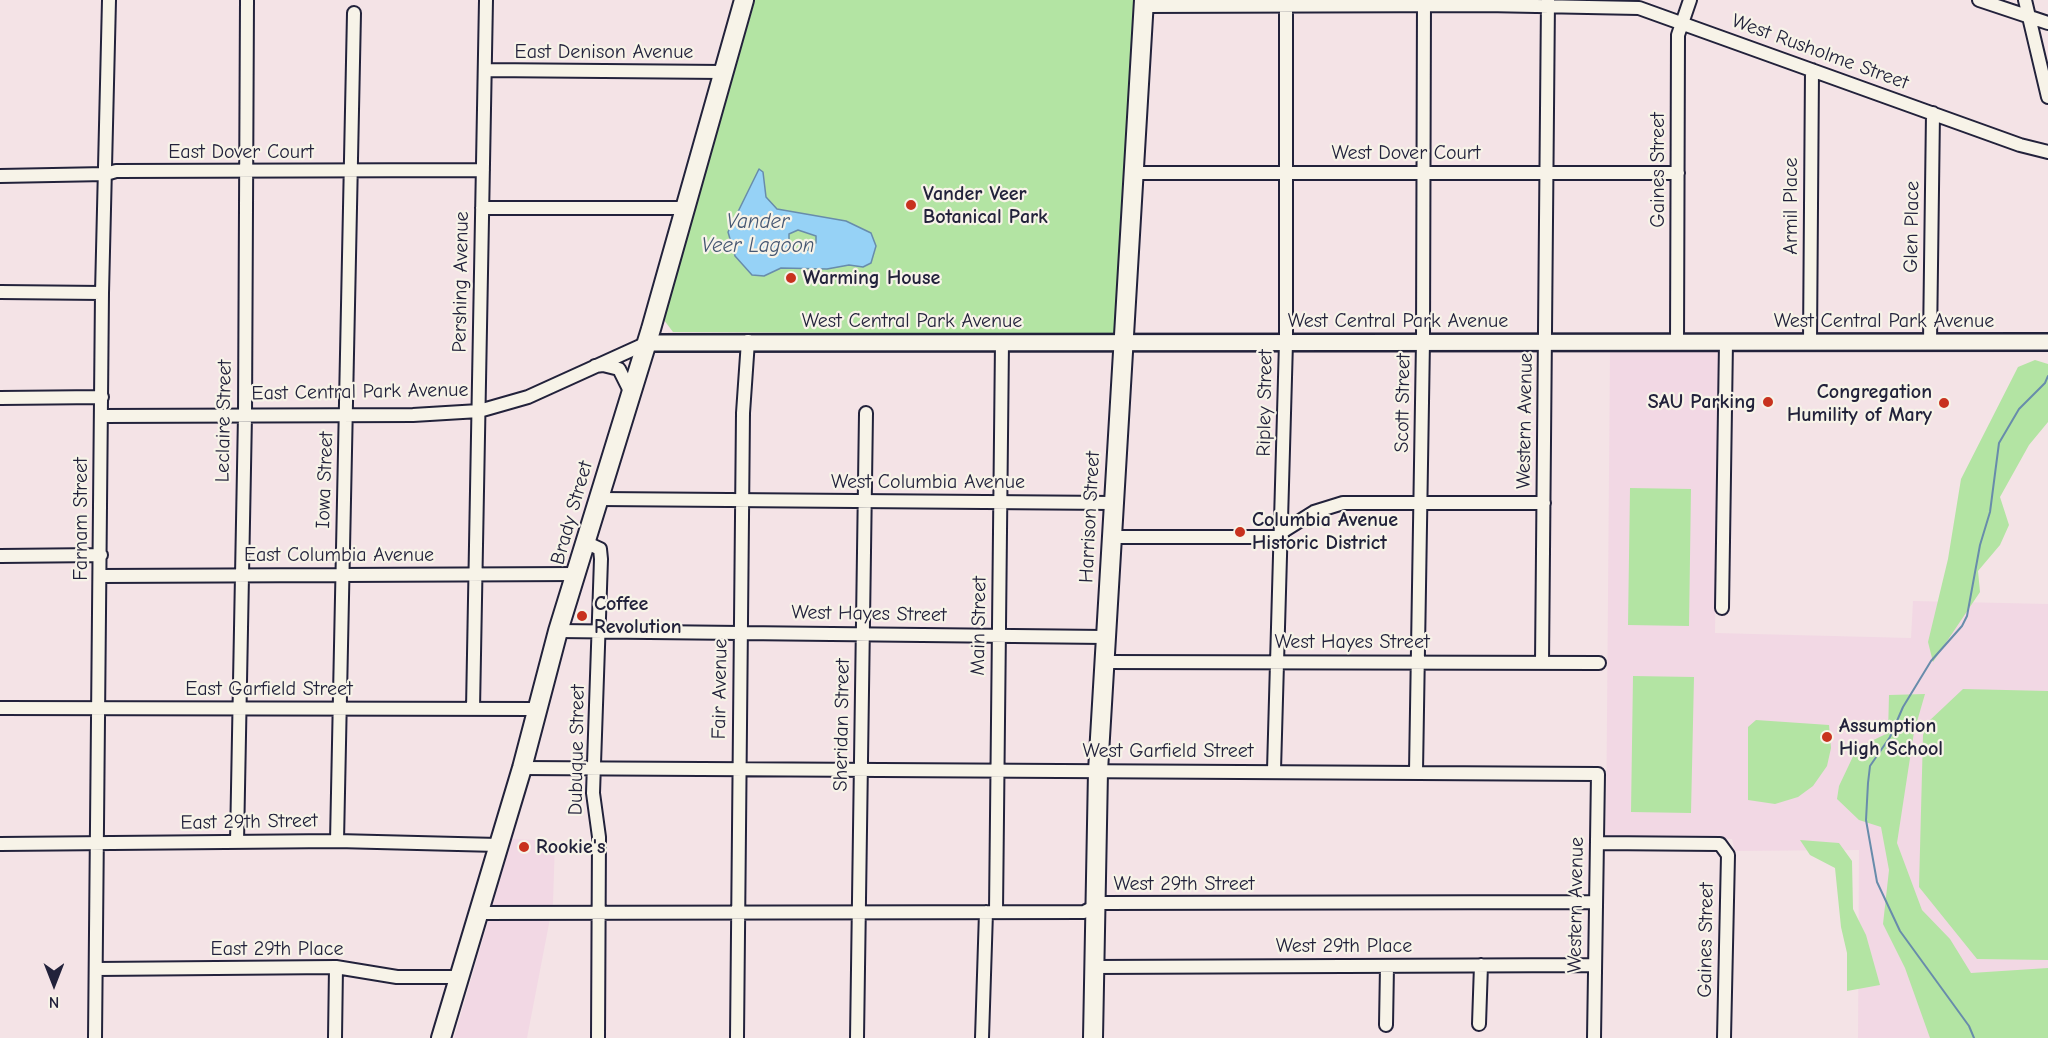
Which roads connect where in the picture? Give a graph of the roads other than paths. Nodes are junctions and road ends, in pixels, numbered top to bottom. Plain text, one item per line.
1 (109, 0) edge
2 (247, 0) edge
3 (486, 0) edge
4 (744, 0) edge
5 (1690, 0) edge
6 (1979, 0) edge
7 (2025, 0) edge
8 (1143, 3) edge
9 (1286, 3) edge
10 (1423, 3) edge
11 (1548, 3) edge
12 (354, 13) dead end
13 (2027, 16) junction
14 (1682, 23) junction
15 (2048, 23) edge
16 (485, 70) junction
17 (1812, 70) junction
18 (723, 72) junction
19 (2048, 97) edge
20 (1933, 113) junction
21 (2048, 152) edge
22 (352, 170) junction
23 (245, 171) junction
24 (483, 171) junction
25 (1287, 172) junction
26 (1134, 173) junction
27 (1422, 173) junction
28 (1546, 173) junction
29 (1678, 173) junction
30 (106, 174) junction
31 (0, 176) edge
32 (482, 208) junction
33 (686, 208) junction
34 (0, 292) edge
35 (102, 293) junction
36 (748, 341) junction
37 (1423, 341) junction
38 (1546, 341) junction
39 (1002, 342) junction
40 (1286, 342) junction
41 (1726, 342) junction
42 (1810, 342) junction
43 (1930, 342) junction
44 (2048, 342) edge
45 (647, 343) junction
46 (1123, 343) junction
47 (1677, 343) junction
48 (594, 366) junction
49 (631, 393) junction
50 (102, 397) junction
51 (0, 398) edge
52 (478, 411) junction
53 (866, 413) dead end
54 (245, 415) junction
55 (347, 415) junction
56 (102, 416) junction
57 (600, 499) junction
58 (742, 500) junction
59 (864, 501) junction
60 (1000, 502) junction
61 (1421, 502) junction
62 (1113, 503) junction
63 (1544, 503) junction
64 (1282, 535) junction
65 (1111, 537) junction
66 (587, 543) junction
67 (100, 555) junction
68 (0, 556) edge
69 (474, 574) junction
70 (578, 574) junction
71 (240, 575) junction
72 (341, 575) junction
73 (101, 576) junction
74 (1722, 608) dead end
75 (558, 631) junction
76 (600, 631) junction
77 (740, 633) junction
78 (862, 634) junction
79 (999, 635) junction
80 (1105, 637) junction
81 (1104, 662) junction
82 (1278, 662) junction
83 (1419, 662) junction
84 (1542, 663) junction
85 (1599, 663) dead end
86 (0, 708) edge
87 (99, 708) junction
88 (239, 709) junction
89 (340, 709) junction
90 (473, 709) junction
91 (538, 709) junction
92 (594, 767) junction
93 (522, 768) junction
94 (738, 768) junction
95 (860, 769) junction
96 (997, 770) junction
97 (1274, 770) junction
98 (1098, 771) junction
99 (1416, 771) junction
100 (1599, 774) joint
101 (337, 841) junction
102 (237, 842) junction
103 (97, 843) junction
104 (1597, 843) junction
105 (0, 844) edge
106 (498, 845) junction
107 (1596, 902) junction
108 (1095, 906) junction
109 (991, 911) junction
110 (737, 912) junction
111 (859, 912) junction
112 (477, 913) junction
113 (599, 913) junction
114 (1481, 965) junction
115 (1595, 965) junction
116 (1387, 966) junction
117 (336, 967) junction
118 (1093, 967) junction
119 (96, 969) junction
120 (458, 977) junction
121 (1386, 1024) dead end
122 (1479, 1024) dead end
123 (95, 1038) edge
124 (335, 1038) edge
125 (441, 1038) edge
126 (598, 1038) edge
127 (736, 1038) edge
128 (857, 1038) edge
129 (982, 1038) edge
130 (1093, 1038) edge
131 (1593, 1038) edge
132 (1724, 1038) edge

1 - 30 street, Farnam Street
2 - 23 street, Leclaire Street
3 - 16 street, Pershing Avenue
4 - 18 highway, Brady Street
5 - 14 street, Gaines Street
6 - 13 street
7 - 13 street
8 - 9 street, West Rusholme Street
8 - 26 highway, Harrison Street
9 - 10 street, West Rusholme Street
9 - 25 street, Ripley Street
10 - 11 street, West Rusholme Street
10 - 27 street, Scott Street
11 - 14 street, West Rusholme Street
11 - 28 street, Western Avenue
12 - 22 street, Iowa Street
13 - 15 street
13 - 19 street
14 - 17 street, West Rusholme Street
14 - 29 street, Gaines Street
16 - 18 street, East Denison Avenue
16 - 24 street, Pershing Avenue
17 - 20 street, West Rusholme Street
17 - 42 street, Armil Place
18 - 33 highway, Brady Street
20 - 21 street, West Rusholme Street
20 - 43 street, Glen Place
22 - 23 street, East Dover Court
22 - 24 street, East Dover Court
22 - 55 street, Iowa Street
23 - 30 street, East Dover Court
23 - 54 street, Leclaire Street
24 - 32 street, Pershing Avenue
25 - 26 street, West Dover Court
25 - 27 street, West Dover Court
25 - 40 street, Ripley Street
26 - 46 highway, Harrison Street
27 - 28 street, West Dover Court
27 - 37 street, Scott Street
28 - 29 street, West Dover Court
28 - 38 street, Western Avenue
29 - 47 street, Gaines Street
30 - 31 street, East Dover Court
30 - 35 street, Farnam Street
32 - 33 street
32 - 52 street, Pershing Avenue
33 - 45 highway, Brady Street
34 - 35 street
35 - 50 street, Farnam Street
36 - 39 main road, West Central Park Avenue
36 - 45 main road, East Central Park Avenue
36 - 58 street, Fair Avenue
37 - 38 main road, West Central Park Avenue
37 - 40 main road, West Central Park Avenue
37 - 61 street, Scott Street
38 - 47 main road, West Central Park Avenue
38 - 63 street, Western Avenue
39 - 46 main road, West Central Park Avenue
39 - 60 street, Main Street
40 - 46 main road, West Central Park Avenue
40 - 64 street, Ripley Street
41 - 42 main road, West Central Park Avenue
41 - 47 main road, West Central Park Avenue
41 - 74 street
42 - 43 main road, West Central Park Avenue
43 - 44 main road, West Central Park Avenue
45 - 48 street, East Central Park Avenue
45 - 49 highway, Brady Street
46 - 62 highway, Harrison Street
48 - 49 street
48 - 52 street, East Central Park Avenue
49 - 57 highway, Brady Street
50 - 51 street
50 - 56 street, Farnam Street
52 - 55 street, East Central Park Avenue
52 - 69 street, Pershing Avenue
53 - 59 street, Sheridan Street
54 - 55 street, East Central Park Avenue
54 - 56 street, East Central Park Avenue
54 - 71 street, Leclaire Street
55 - 72 street, Iowa Street
56 - 67 street, Farnam Street
57 - 58 street
57 - 66 highway, Brady Street
58 - 59 street, West Columbia Avenue
58 - 77 street, Fair Avenue
59 - 60 street, West Columbia Avenue
59 - 78 street, Sheridan Street
60 - 62 street, West Columbia Avenue
60 - 79 street, Main Street
61 - 63 street
61 - 64 street
61 - 83 street, Scott Street
62 - 65 highway, Harrison Street
63 - 84 street, Western Avenue
64 - 65 street
64 - 82 street, Ripley Street
65 - 80 highway, Harrison Street
66 - 70 highway, Brady Street
66 - 76 street, Dubuque Street
67 - 68 street
67 - 73 street, Farnam Street
69 - 70 street, East Columbia Avenue
69 - 72 street, East Columbia Avenue
69 - 90 street, Pershing Avenue
70 - 75 highway, Brady Street
71 - 72 street, East Columbia Avenue
71 - 73 street, East Columbia Avenue
71 - 88 street, Leclaire Street
72 - 89 street, Iowa Street
73 - 87 street, Farnam Street
75 - 76 street, West Hayes Street
75 - 91 highway, Brady Street
76 - 77 street, West Hayes Street
76 - 92 street, Dubuque Street
77 - 78 street, West Hayes Street
77 - 94 street, Fair Avenue
78 - 79 street, West Hayes Street
78 - 95 street, Sheridan Street
79 - 80 street, West Hayes Street
79 - 96 street, Main Street
80 - 81 highway, Harrison Street
81 - 82 street, West Hayes Street
81 - 98 highway, Harrison Street
82 - 83 street, West Hayes Street
82 - 97 street, Ripley Street
83 - 84 street, West Hayes Street
83 - 99 street, Scott Street
84 - 85 street, West Hayes Street
86 - 87 street, East Garfield Street
87 - 88 street, East Garfield Street
87 - 103 street, Farnam Street
88 - 89 street, East Garfield Street
88 - 102 street, Leclaire Street
89 - 90 street, East Garfield Street
89 - 101 street, Iowa Street
90 - 91 street, East Garfield Street
91 - 93 highway, Brady Street
92 - 93 street
92 - 94 street
92 - 113 street, Dubuque Street
93 - 106 highway, Brady Street
94 - 95 street, West Garfield Street
94 - 110 street, Fair Avenue
95 - 96 street, West Garfield Street
95 - 111 street, Sheridan Street
96 - 98 street, West Garfield Street
96 - 109 street, Main Street
97 - 98 street, West Garfield Street
97 - 99 street, West Garfield Street
98 - 108 highway, Harrison Street
99 - 100 street, West Garfield Street
100 - 104 street, Western Avenue
101 - 102 street, East 29th Street
101 - 106 street, East 29th Street
102 - 103 street, East 29th Street
103 - 105 street, East 29th Street
103 - 119 street, Farnam Street
104 - 107 street, Western Avenue
104 - 132 street, Gaines Street
106 - 112 highway, Brady Street
107 - 108 street, West 29th Street
107 - 115 street, Western Avenue
108 - 109 street, West 29th Street
108 - 118 highway, Harrison Street
109 - 111 street, West 29th Street
109 - 129 street, Main Street
110 - 111 street, West 29th Street
110 - 113 street
110 - 127 street, Fair Avenue
111 - 128 street, Sheridan Street
112 - 113 street
112 - 120 highway, Brady Street
113 - 126 street, Dubuque Street
114 - 115 street, West 29th Place
114 - 116 street, West 29th Place
114 - 122 street
115 - 131 street, Western Avenue
116 - 118 street, West 29th Place
116 - 121 street
117 - 119 street, East 29th Place
117 - 120 street, East 29th Place
117 - 124 street
118 - 130 highway, Harrison Street
119 - 123 street, Farnam Street
120 - 125 highway, Brady Street

